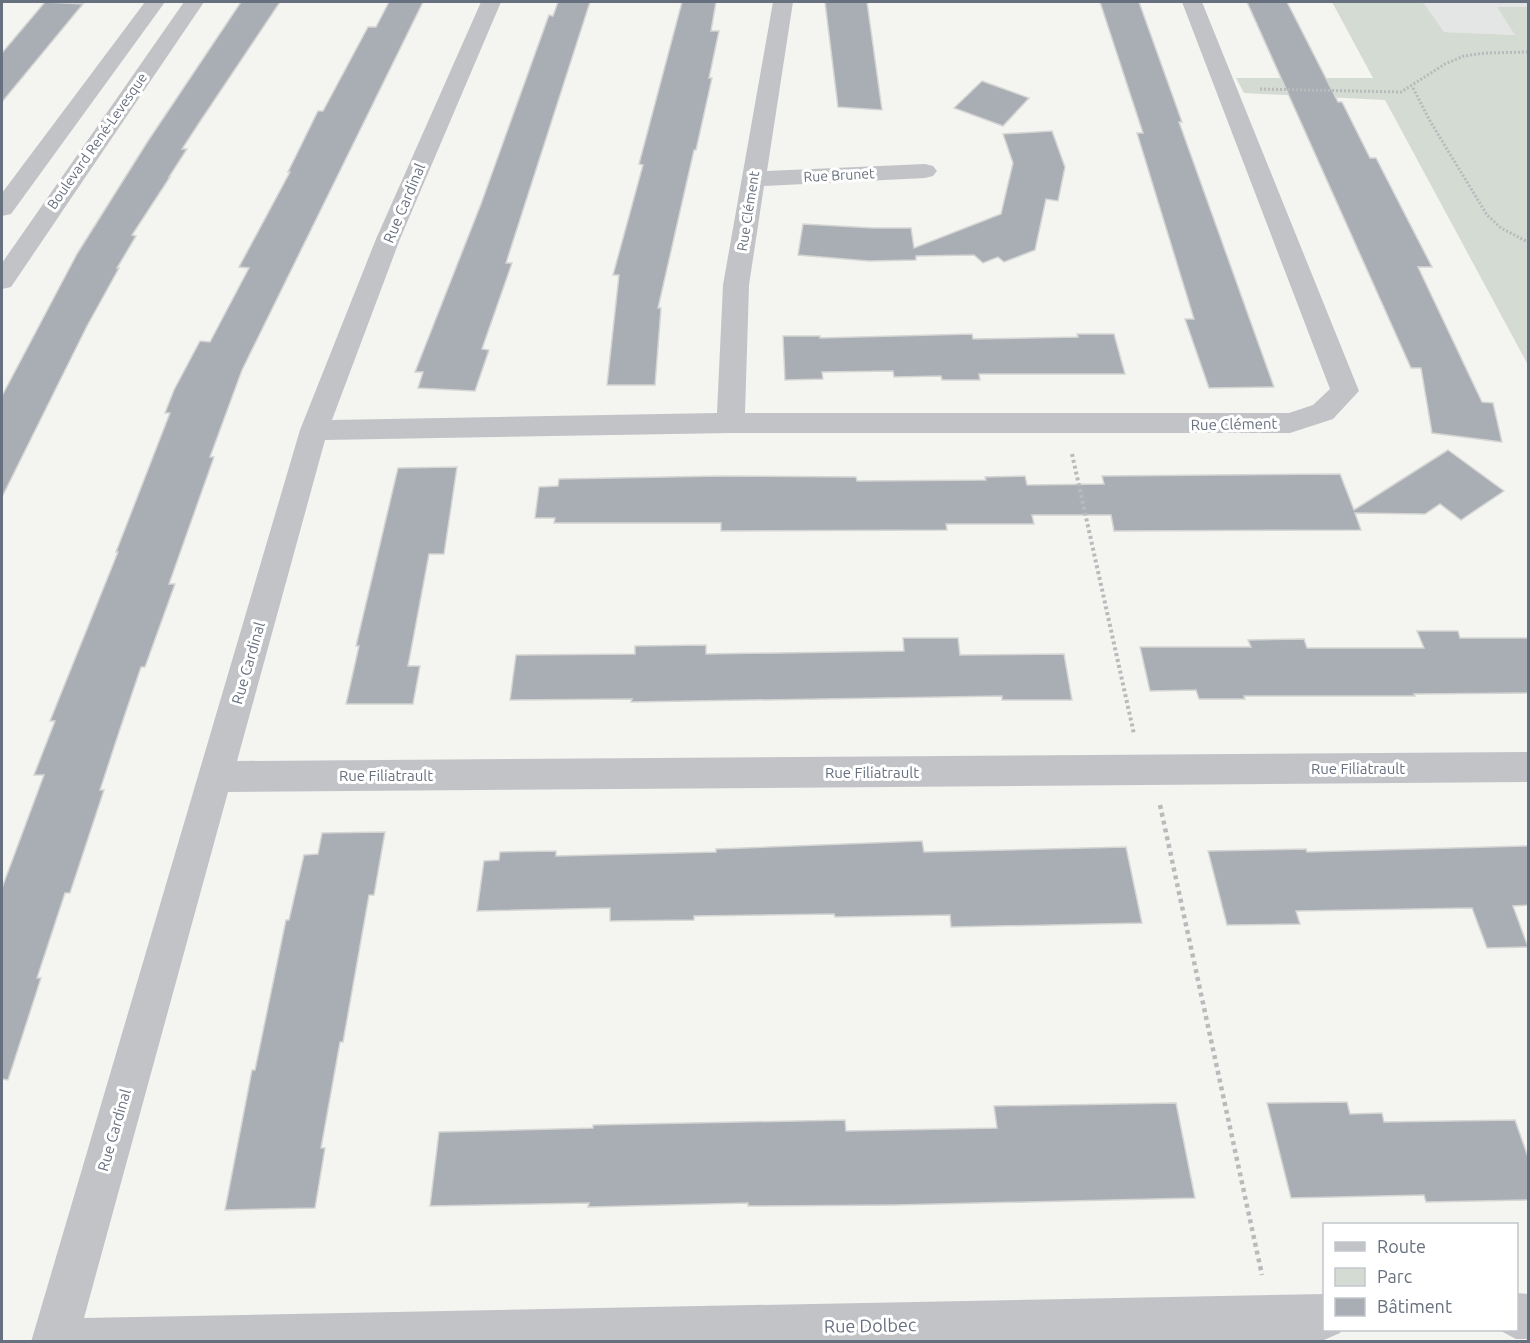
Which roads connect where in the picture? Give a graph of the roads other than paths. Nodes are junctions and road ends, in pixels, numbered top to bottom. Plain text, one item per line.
1 (154, 2) edge
2 (194, 2) edge
3 (491, 2) edge
4 (783, 2) edge
5 (1192, 2) edge
6 (925, 171) dead end
7 (753, 179) junction
8 (2, 209) edge
9 (2, 281) edge
10 (731, 423) junction
11 (314, 430) junction
12 (1528, 767) edge
13 (215, 777) junction
14 (1323, 1317) edge
15 (54, 1341) edge

1 - 8 street
2 - 9 street, Boulevard René-Levesque
3 - 11 street, Rue Cardinal
4 - 7 street, Rue Clément
5 - 10 street, Rue Clément
6 - 7 street, Rue Brunet
7 - 10 street, Rue Clément
10 - 11 street, Rue Clément
11 - 13 street, Rue Cardinal
12 - 13 street, Rue Filiatrault
13 - 15 street, Rue Cardinal
14 - 15 street, Rue Dolbec

